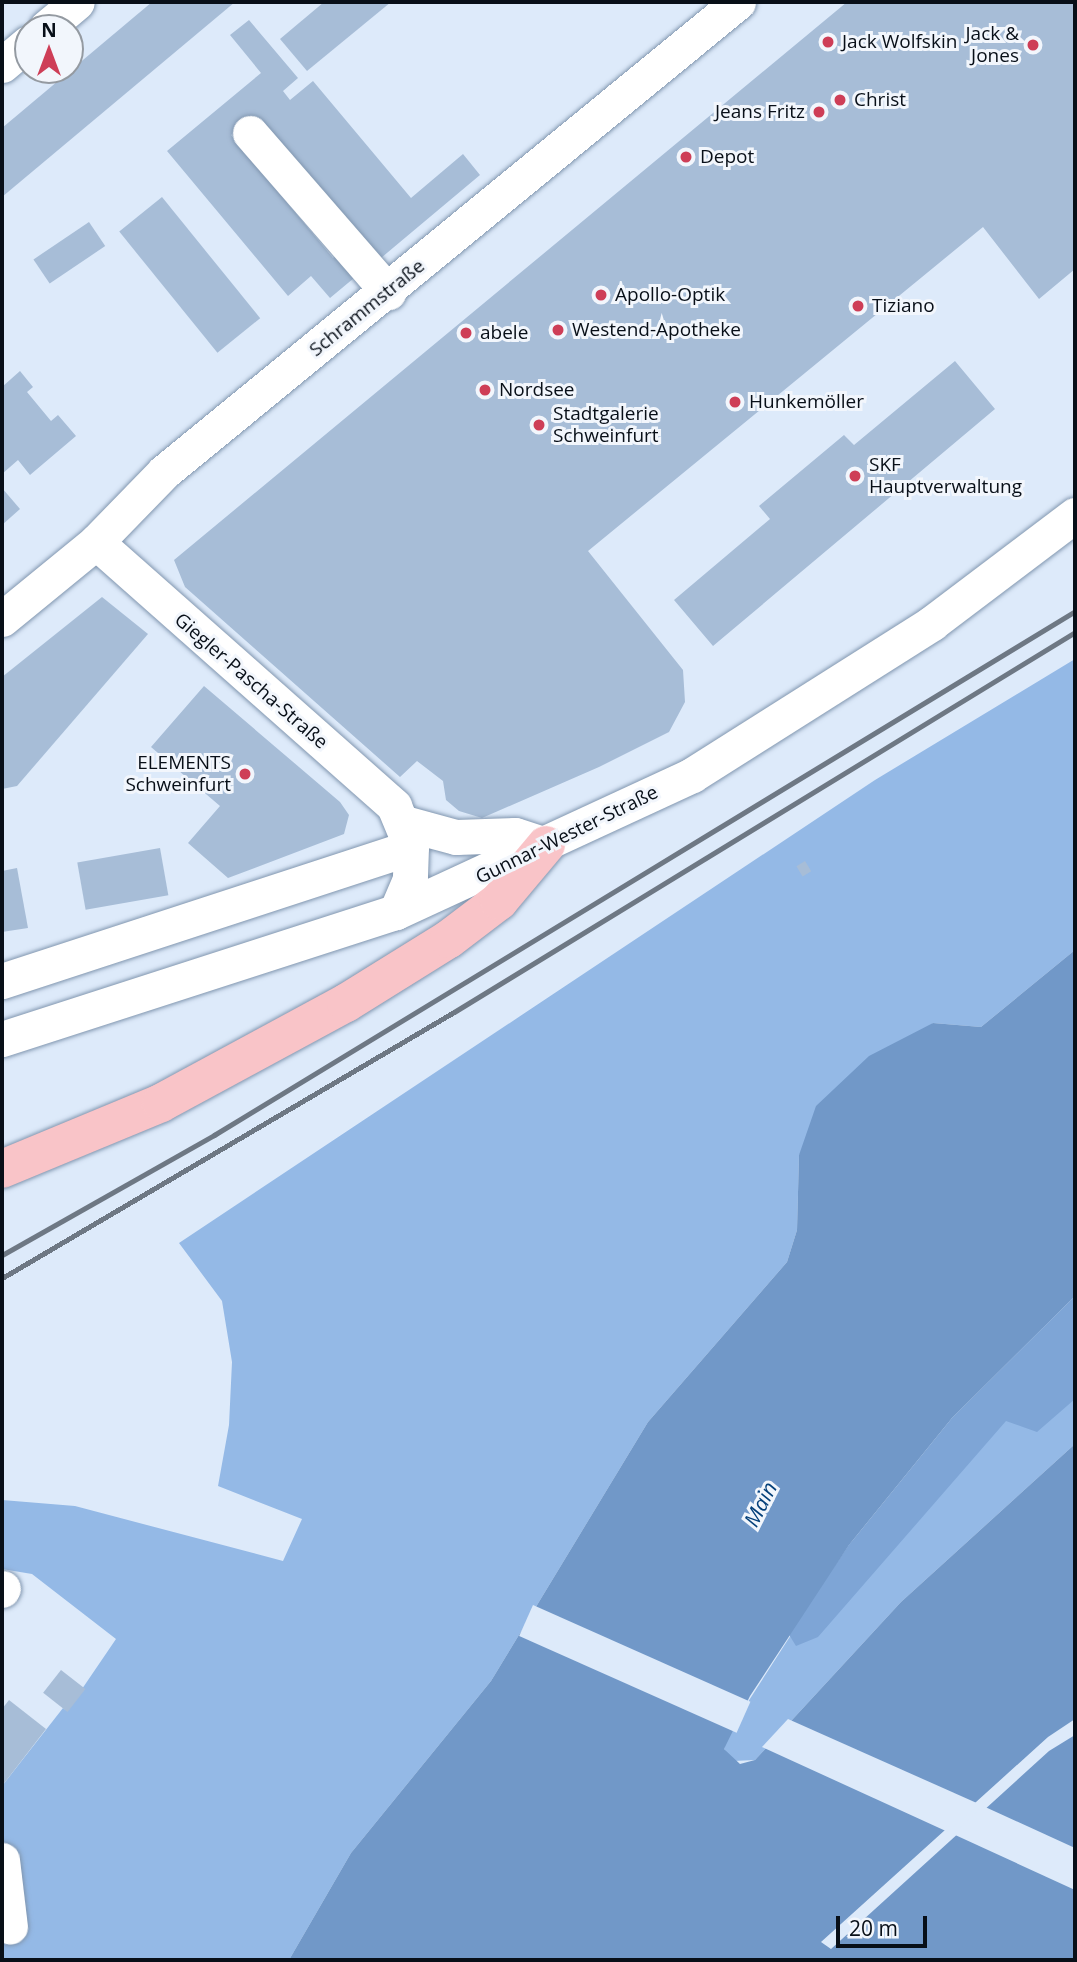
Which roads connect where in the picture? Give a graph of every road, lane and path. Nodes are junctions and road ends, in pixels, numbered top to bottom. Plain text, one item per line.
1 (77, 2) edge
2 (733, 3) edge
3 (63, 14) edge
4 (250, 133) dead end
5 (388, 292) junction
6 (1075, 515) edge
7 (96, 542) junction
8 (2, 619) edge
9 (408, 835) junction
10 (546, 845) junction
11 (396, 912) junction
12 (2, 981) edge
13 (2, 1039) edge
14 (2, 1169) edge
15 (2, 1860) edge
16 (10, 1927) dead end

1 - 3 street
2 - 5 street, Schrammstraße
4 - 5 street
5 - 7 street, Schrammstraße
6 - 10 street, Gunnar-Wester-Straße
7 - 8 street, Schrammstraße
7 - 9 street, Giegler-Pascha-Straße
9 - 10 street
9 - 11 street
9 - 12 street
10 - 11 street, Gunnar-Wester-Straße
10 - 14 main road
11 - 13 street, Gunnar-Wester-Straße
15 - 16 street

